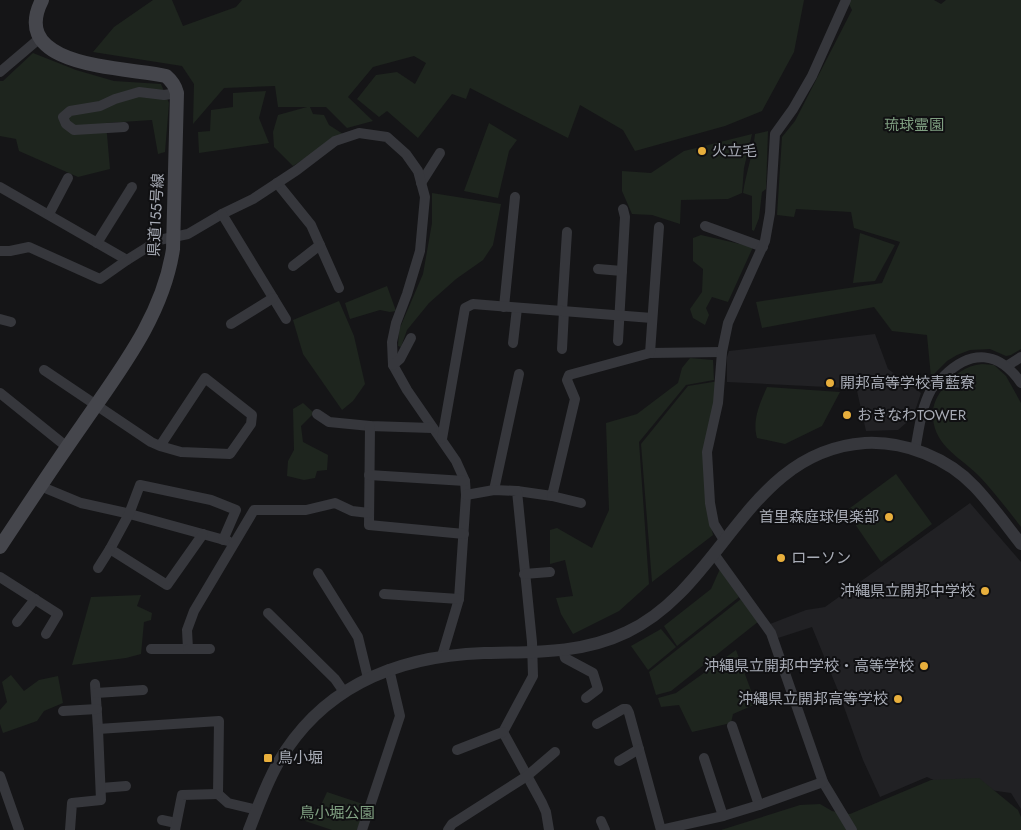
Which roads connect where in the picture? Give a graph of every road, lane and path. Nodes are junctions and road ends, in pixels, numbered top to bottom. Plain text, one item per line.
1 (42, 0) edge
2 (846, 0) edge
3 (40, 38) junction
4 (0, 72) edge
5 (177, 94) junction
6 (124, 127) dead end
7 (440, 153) dead end
8 (68, 178) dead end
9 (421, 182) junction
10 (277, 183) junction
11 (0, 186) edge
12 (132, 187) dead end
13 (515, 197) dead end
14 (623, 210) dead end
15 (49, 214) junction
16 (222, 214) junction
17 (705, 226) dead end
18 (659, 227) dead end
19 (567, 232) dead end
20 (174, 238) junction
21 (97, 243) junction
22 (320, 245) junction
23 (763, 247) junction
24 (0, 251) edge
25 (127, 260) junction
26 (293, 266) dead end
27 (598, 269) dead end
28 (622, 271) junction
29 (339, 288) dead end
30 (273, 298) junction
31 (504, 307) junction
32 (517, 308) junction
33 (563, 311) junction
34 (619, 315) junction
35 (652, 318) junction
36 (0, 319) edge
37 (286, 319) dead end
38 (11, 322) dead end
39 (231, 324) dead end
40 (411, 338) dead end
41 (618, 341) dead end
42 (513, 344) dead end
43 (562, 349) dead end
44 (722, 352) junction
45 (650, 353) junction
46 (1021, 357) edge
47 (393, 365) junction
48 (1007, 366) junction
49 (44, 370) dead end
50 (519, 374) dead end
51 (1021, 383) edge
52 (0, 393) edge
53 (96, 405) junction
54 (316, 414) dead end
55 (370, 426) junction
56 (432, 428) junction
57 (442, 439) junction
58 (160, 446) junction
59 (67, 447) junction
60 (915, 450) junction
61 (369, 475) junction
62 (465, 481) junction
63 (40, 486) junction
64 (494, 490) junction
65 (517, 491) junction
66 (466, 495) junction
67 (552, 496) junction
68 (581, 503) dead end
69 (369, 513) junction
70 (129, 514) junction
71 (202, 534) junction
72 (464, 534) junction
73 (223, 540) junction
74 (724, 540) junction
75 (234, 543) junction
76 (1021, 544) edge
77 (0, 547) edge
78 (110, 549) junction
79 (714, 554) junction
80 (98, 568) dead end
81 (550, 572) dead end
82 (318, 573) dead end
83 (524, 574) junction
84 (0, 577) edge
85 (384, 594) dead end
86 (35, 599) junction
87 (459, 599) junction
88 (268, 613) dead end
89 (17, 622) dead end
90 (46, 634) dead end
91 (188, 649) junction
92 (210, 649) dead end
93 (151, 650) dead end
94 (563, 650) junction
95 (532, 652) junction
96 (442, 656) junction
97 (389, 669) junction
98 (368, 678) junction
99 (143, 690) dead end
100 (344, 692) junction
101 (586, 698) dead end
102 (96, 709) junction
103 (63, 711) dead end
104 (597, 724) dead end
105 (732, 726) dead end
106 (98, 729) junction
107 (503, 732) junction
108 (639, 749) junction
109 (457, 750) dead end
110 (555, 752) dead end
111 (704, 758) dead end
112 (619, 761) dead end
113 (0, 776) edge
114 (527, 776) junction
115 (824, 782) junction
116 (126, 786) dead end
117 (101, 788) junction
118 (218, 794) junction
119 (759, 805) junction
120 (257, 810) junction
121 (723, 816) junction
122 (162, 820) dead end
123 (175, 827) edge
124 (19, 830) edge
125 (70, 830) edge
126 (250, 830) edge
127 (362, 830) edge
128 (448, 830) edge
129 (548, 830) edge
130 (661, 830) edge
131 (852, 830) edge

1 - 3 main road
2 - 23 street
3 - 4 street
3 - 5 main road
5 - 6 street
5 - 20 main road, 県道155号線
7 - 9 street
8 - 15 street
9 - 10 street
9 - 47 street
10 - 16 street
10 - 22 street
11 - 15 street
12 - 21 street
13 - 31 street
14 - 28 street
15 - 21 street
16 - 20 street
16 - 30 street
17 - 23 street
18 - 35 street
19 - 33 street
20 - 25 street
20 - 53 main road, 県道155号線
21 - 25 street
22 - 26 street
22 - 29 street
23 - 44 street
24 - 25 street
27 - 28 street
28 - 34 street
30 - 37 street
30 - 39 street
31 - 32 street
31 - 57 street
32 - 33 street
32 - 42 street
33 - 34 street
33 - 43 street
34 - 35 street
34 - 41 street
35 - 45 street
36 - 38 street
40 - 47 street
44 - 45 street
44 - 74 street
45 - 67 street
46 - 48 street
47 - 56 street
48 - 51 street
48 - 60 street
49 - 53 street
50 - 64 street
52 - 59 street
53 - 58 street
53 - 59 main road, 県道155号線
54 - 55 street
55 - 56 street
55 - 61 street
56 - 57 street
57 - 62 street
58 - 58 street
59 - 63 main road, 県道155号線
60 - 74 street
60 - 76 street
61 - 62 street
61 - 69 street
62 - 66 street
63 - 70 street
63 - 77 main road, 県道155号線
64 - 65 street
64 - 66 street
65 - 67 street
65 - 83 street
66 - 72 street
67 - 68 street
69 - 72 street
69 - 75 street
70 - 71 street
70 - 73 street
70 - 78 street
71 - 73 street
71 - 78 street
72 - 87 street
73 - 75 street
74 - 79 street
75 - 91 street
78 - 80 street
79 - 94 street
79 - 115 street
81 - 83 street
82 - 98 street
83 - 95 street
84 - 86 street
85 - 87 street
86 - 89 street
86 - 90 street
87 - 96 street
88 - 100 street
91 - 92 street
91 - 93 street
94 - 95 street
94 - 101 street
95 - 96 street
95 - 107 street
96 - 97 street
97 - 98 street
97 - 127 street
98 - 100 street
99 - 102 street
100 - 120 street
102 - 103 street
102 - 106 street
104 - 108 street
105 - 119 street
106 - 117 street
106 - 118 street
107 - 109 street
107 - 114 street
108 - 112 street
108 - 130 street
110 - 114 street
111 - 121 street
113 - 124 street
114 - 128 street
114 - 129 street
115 - 119 street
115 - 131 street
116 - 117 street
117 - 125 street
118 - 120 street
118 - 123 street
119 - 121 street
120 - 126 street
121 - 130 street
122 - 123 street

